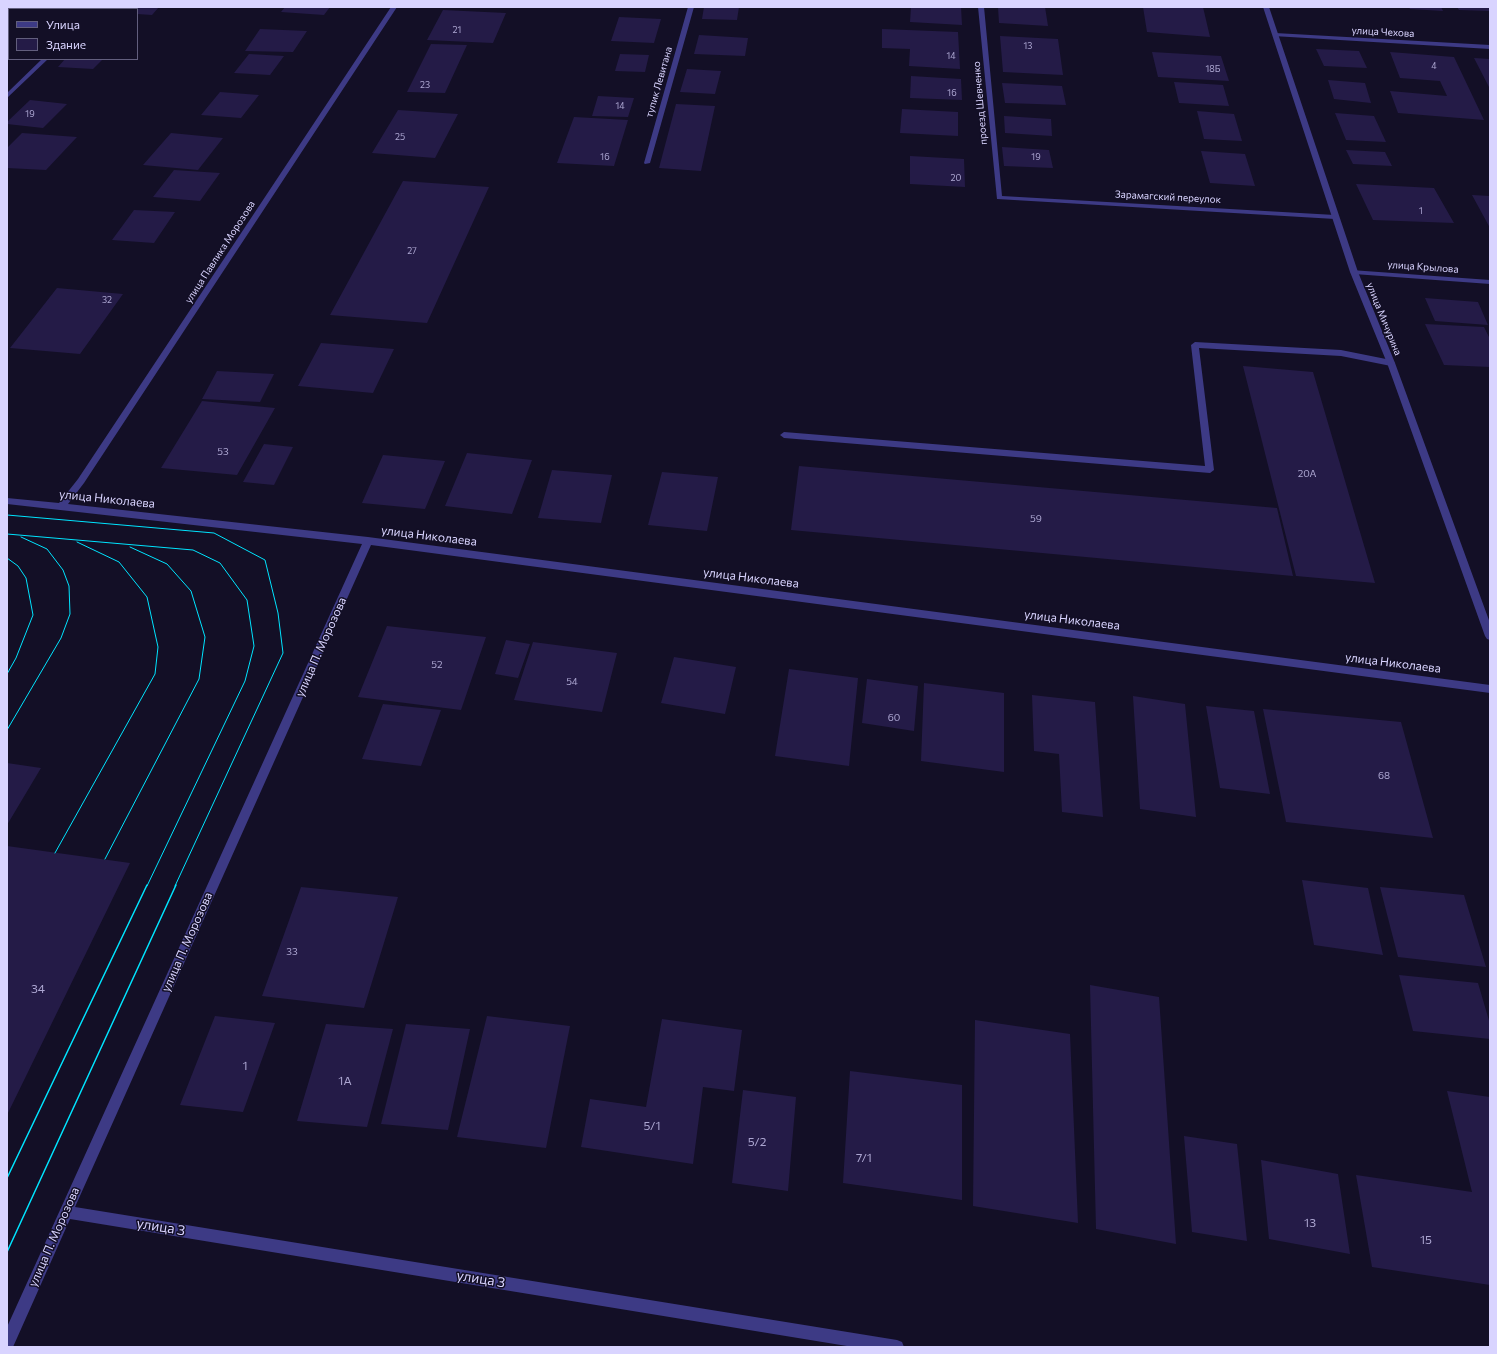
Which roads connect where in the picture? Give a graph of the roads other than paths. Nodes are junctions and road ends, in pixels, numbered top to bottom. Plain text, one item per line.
1 (394, 7) edge
2 (691, 7) edge
3 (982, 7) edge
4 (1266, 7) edge
5 (1275, 35) junction
6 (1490, 47) edge
7 (44, 60) edge
8 (7, 96) edge
9 (647, 163) dead end
10 (999, 198) joint
11 (1335, 217) junction
12 (1354, 272) junction
13 (1490, 282) edge
14 (1391, 363) junction
15 (784, 435) dead end
16 (7, 501) edge
17 (61, 507) junction
18 (368, 541) junction
19 (1490, 636) edge
20 (1490, 690) edge
21 (65, 1212) junction
22 (7, 1343) edge
23 (897, 1347) edge

1 - 17 street, улица Павлика Морозова
2 - 9 street, тупик Левитана
3 - 10 street, проезд Шевченко
4 - 5 street, улица Мичурина
5 - 6 street, улица Чехова
5 - 11 street, улица Мичурина
7 - 8 street
10 - 11 street, Зарамагский переулок
11 - 12 street, улица Мичурина
12 - 13 street, улица Крылова
12 - 14 street, улица Мичурина
14 - 15 street
14 - 19 street, улица Мичурина
16 - 17 street, улица Николаева
17 - 18 street, улица Николаева
18 - 20 street, улица Николаева
18 - 21 street, улица П. Морозова
21 - 22 street, улица П. Морозова
21 - 23 street, улица 3

